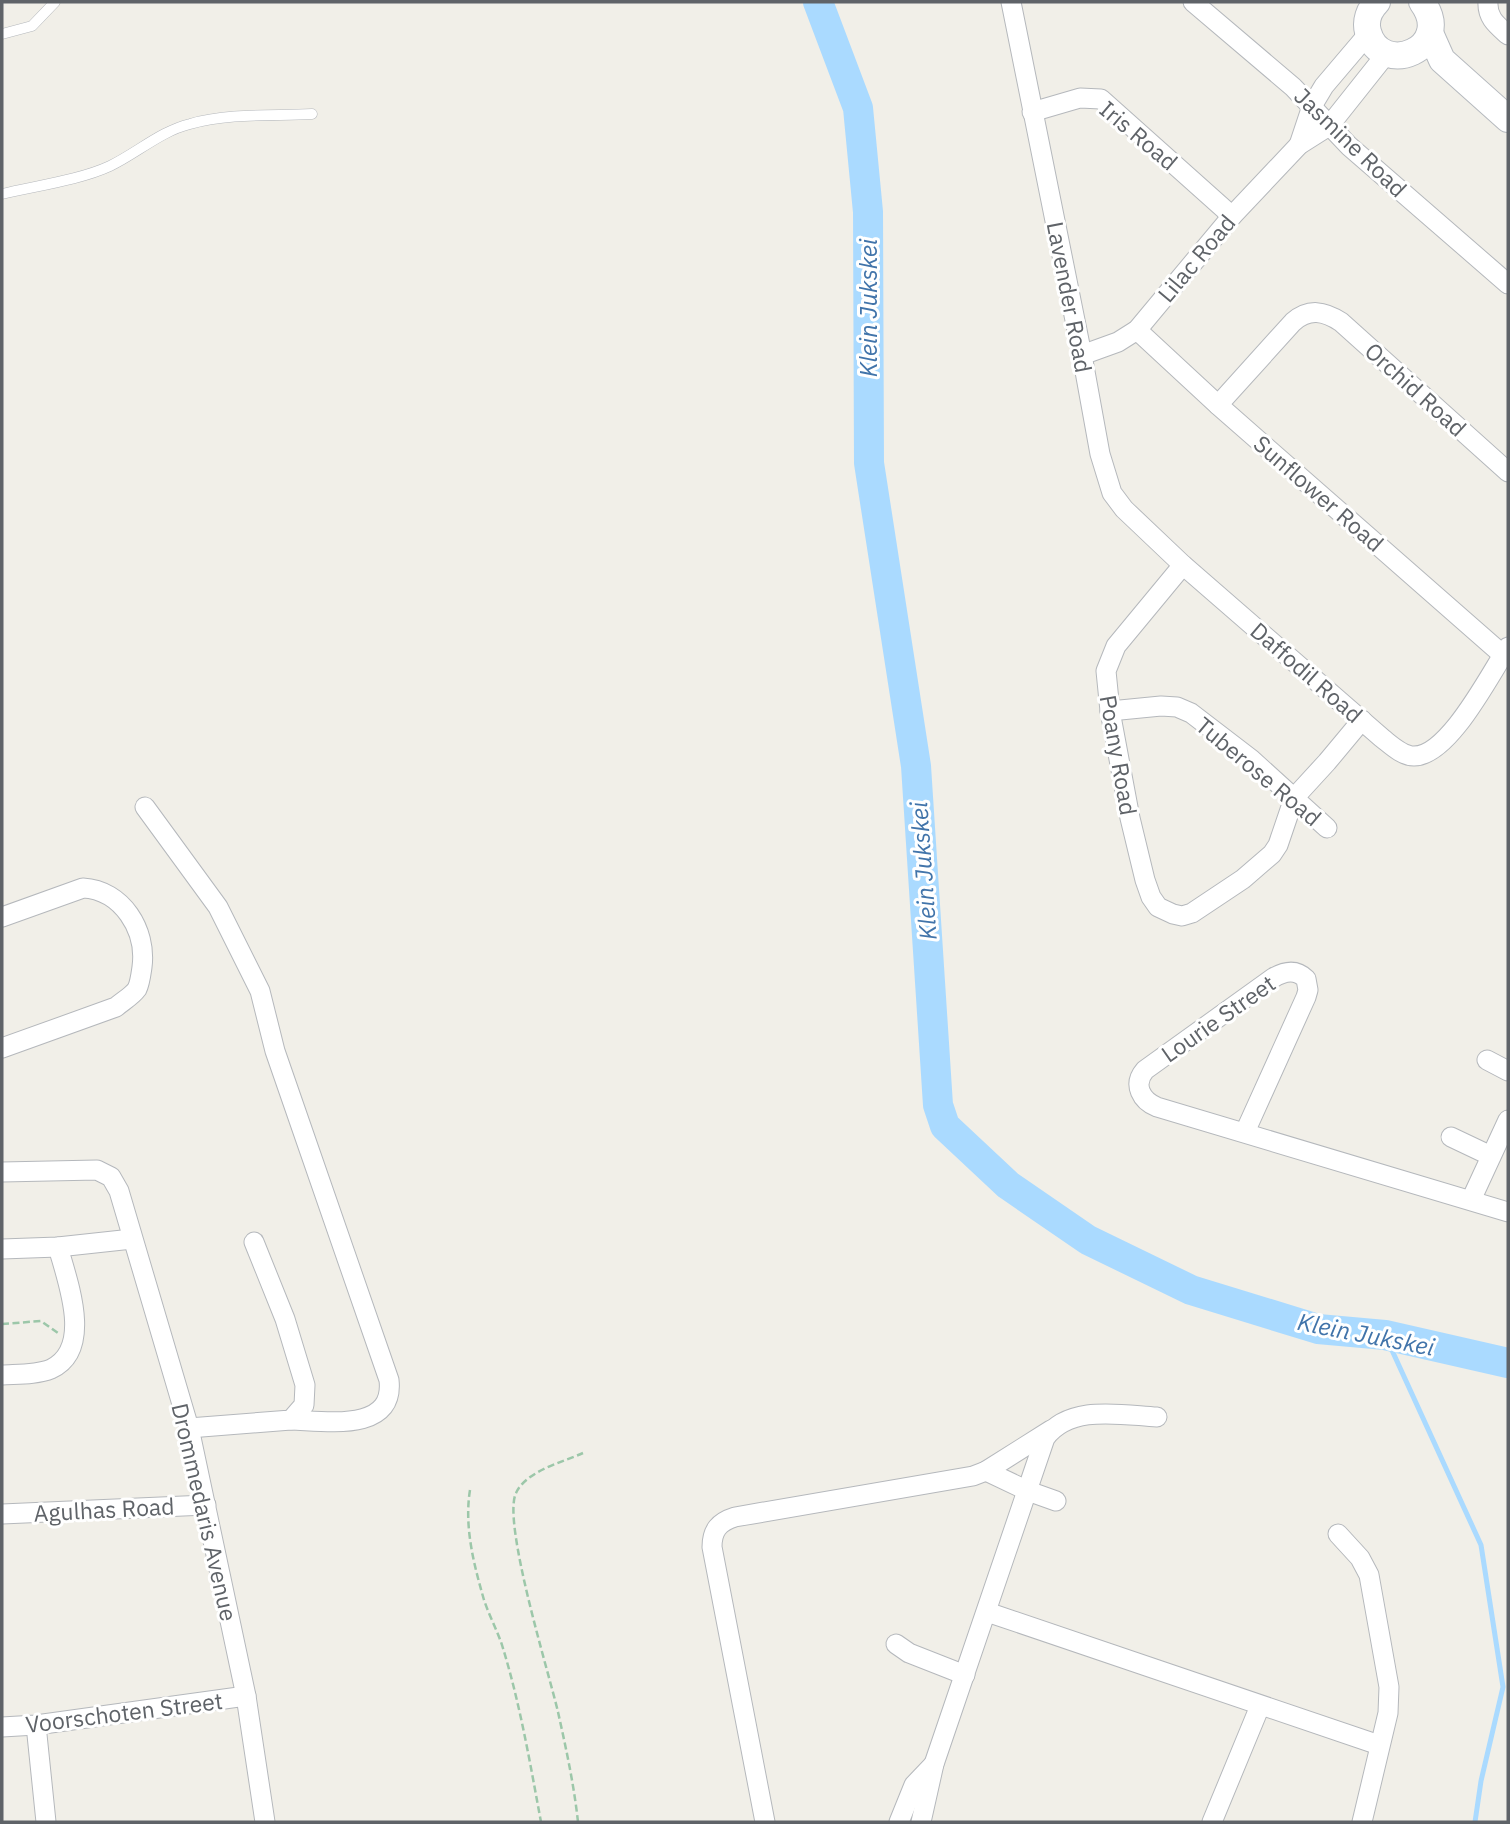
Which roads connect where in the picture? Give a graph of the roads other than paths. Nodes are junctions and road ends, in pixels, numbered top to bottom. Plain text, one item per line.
1 (55, 2) edge
2 (1011, 2) edge
3 (1193, 2) edge
4 (1488, 2) edge
5 (1369, 13) edge
6 (1428, 21) edge
7 (2, 34) edge
8 (1508, 35) edge
9 (1387, 54) junction
10 (1312, 106) junction
11 (1032, 112) junction
12 (312, 114) dead end
13 (1508, 119) edge
14 (1329, 126) junction
15 (1299, 145) junction
16 (2, 194) edge
17 (1232, 216) junction
18 (1508, 284) edge
19 (1137, 330) junction
20 (1082, 355) junction
21 (1218, 405) junction
22 (1508, 472) edge
23 (1183, 565) junction
24 (1506, 651) edge
25 (1110, 711) junction
26 (1362, 719) junction
27 (1294, 798) junction
28 (145, 807) dead end
29 (1327, 828) dead end
30 (2, 917) edge
31 (2, 1048) edge
32 (1487, 1060) dead end
33 (1508, 1071) edge
34 (1508, 1120) edge
35 (1245, 1132) junction
36 (1451, 1137) dead end
37 (1491, 1156) junction
38 (2, 1172) edge
39 (1471, 1200) junction
40 (1508, 1212) edge
41 (132, 1239) junction
42 (254, 1242) dead end
43 (58, 1247) junction
44 (2, 1249) edge
45 (2, 1374) edge
46 (1157, 1417) dead end
47 (291, 1420) junction
48 (189, 1427) junction
49 (1051, 1430) junction
50 (986, 1471) junction
51 (1028, 1491) junction
52 (1056, 1501) dead end
53 (206, 1505) junction
54 (2, 1514) edge
55 (1338, 1534) dead end
56 (987, 1612) junction
57 (896, 1644) dead end
58 (965, 1675) junction
59 (246, 1696) junction
60 (1260, 1706) junction
61 (36, 1726) junction
62 (2, 1727) edge
63 (1379, 1745) junction
64 (934, 1764) junction
65 (47, 1822) edge
66 (265, 1822) edge
67 (765, 1822) edge
68 (899, 1822) edge
69 (921, 1822) edge
70 (1212, 1822) edge
71 (1362, 1822) edge

1 - 7 lane
2 - 11 street, Lavender Road
3 - 10 street, Jasmine Road
4 - 8 street
5 - 9 street
5 - 10 street
6 - 9 street
6 - 13 street
9 - 14 street
10 - 14 street, Jasmine Road
10 - 15 street
11 - 17 street, Iris Road
11 - 20 street, Lavender Road
12 - 16 lane
14 - 15 street
14 - 18 street, Jasmine Road
15 - 17 street, Lilac Road
17 - 19 street, Lilac Road
19 - 20 street, Lilac Road
19 - 21 street, Sunflower Road
20 - 23 street, Lavender Road
21 - 22 street, Orchid Road
21 - 24 street, Sunflower Road
23 - 25 street, Poany Road
23 - 26 street, Daffodil Road
24 - 26 street, Daffodil Road
25 - 27 street, Tuberose Road
25 - 27 street, Poany Road
26 - 27 street
27 - 29 street, Tuberose Road
28 - 47 street
30 - 31 street
32 - 33 street
34 - 37 street
35 - 35 street, Lourie Street
35 - 39 street, Lourie Street
36 - 37 street
37 - 39 street
38 - 41 street, Drommedaris Avenue
39 - 40 street, Lourie Street
41 - 43 street
41 - 48 street, Drommedaris Avenue
42 - 47 street
43 - 44 street
43 - 45 street
46 - 49 street
47 - 48 street
48 - 53 street, Drommedaris Avenue
49 - 50 street
49 - 51 street
50 - 51 street
50 - 67 street
51 - 52 street
51 - 56 street
53 - 54 street, Agulhas Road
53 - 59 street, Drommedaris Avenue
55 - 63 street
56 - 58 street
56 - 60 street
57 - 58 street
58 - 64 street
59 - 61 street, Voorschoten Street
59 - 66 street, Drommedaris Avenue
60 - 63 street
60 - 70 street
61 - 62 street, Voorschoten Street
61 - 65 street
63 - 71 street
64 - 68 street
64 - 69 street

